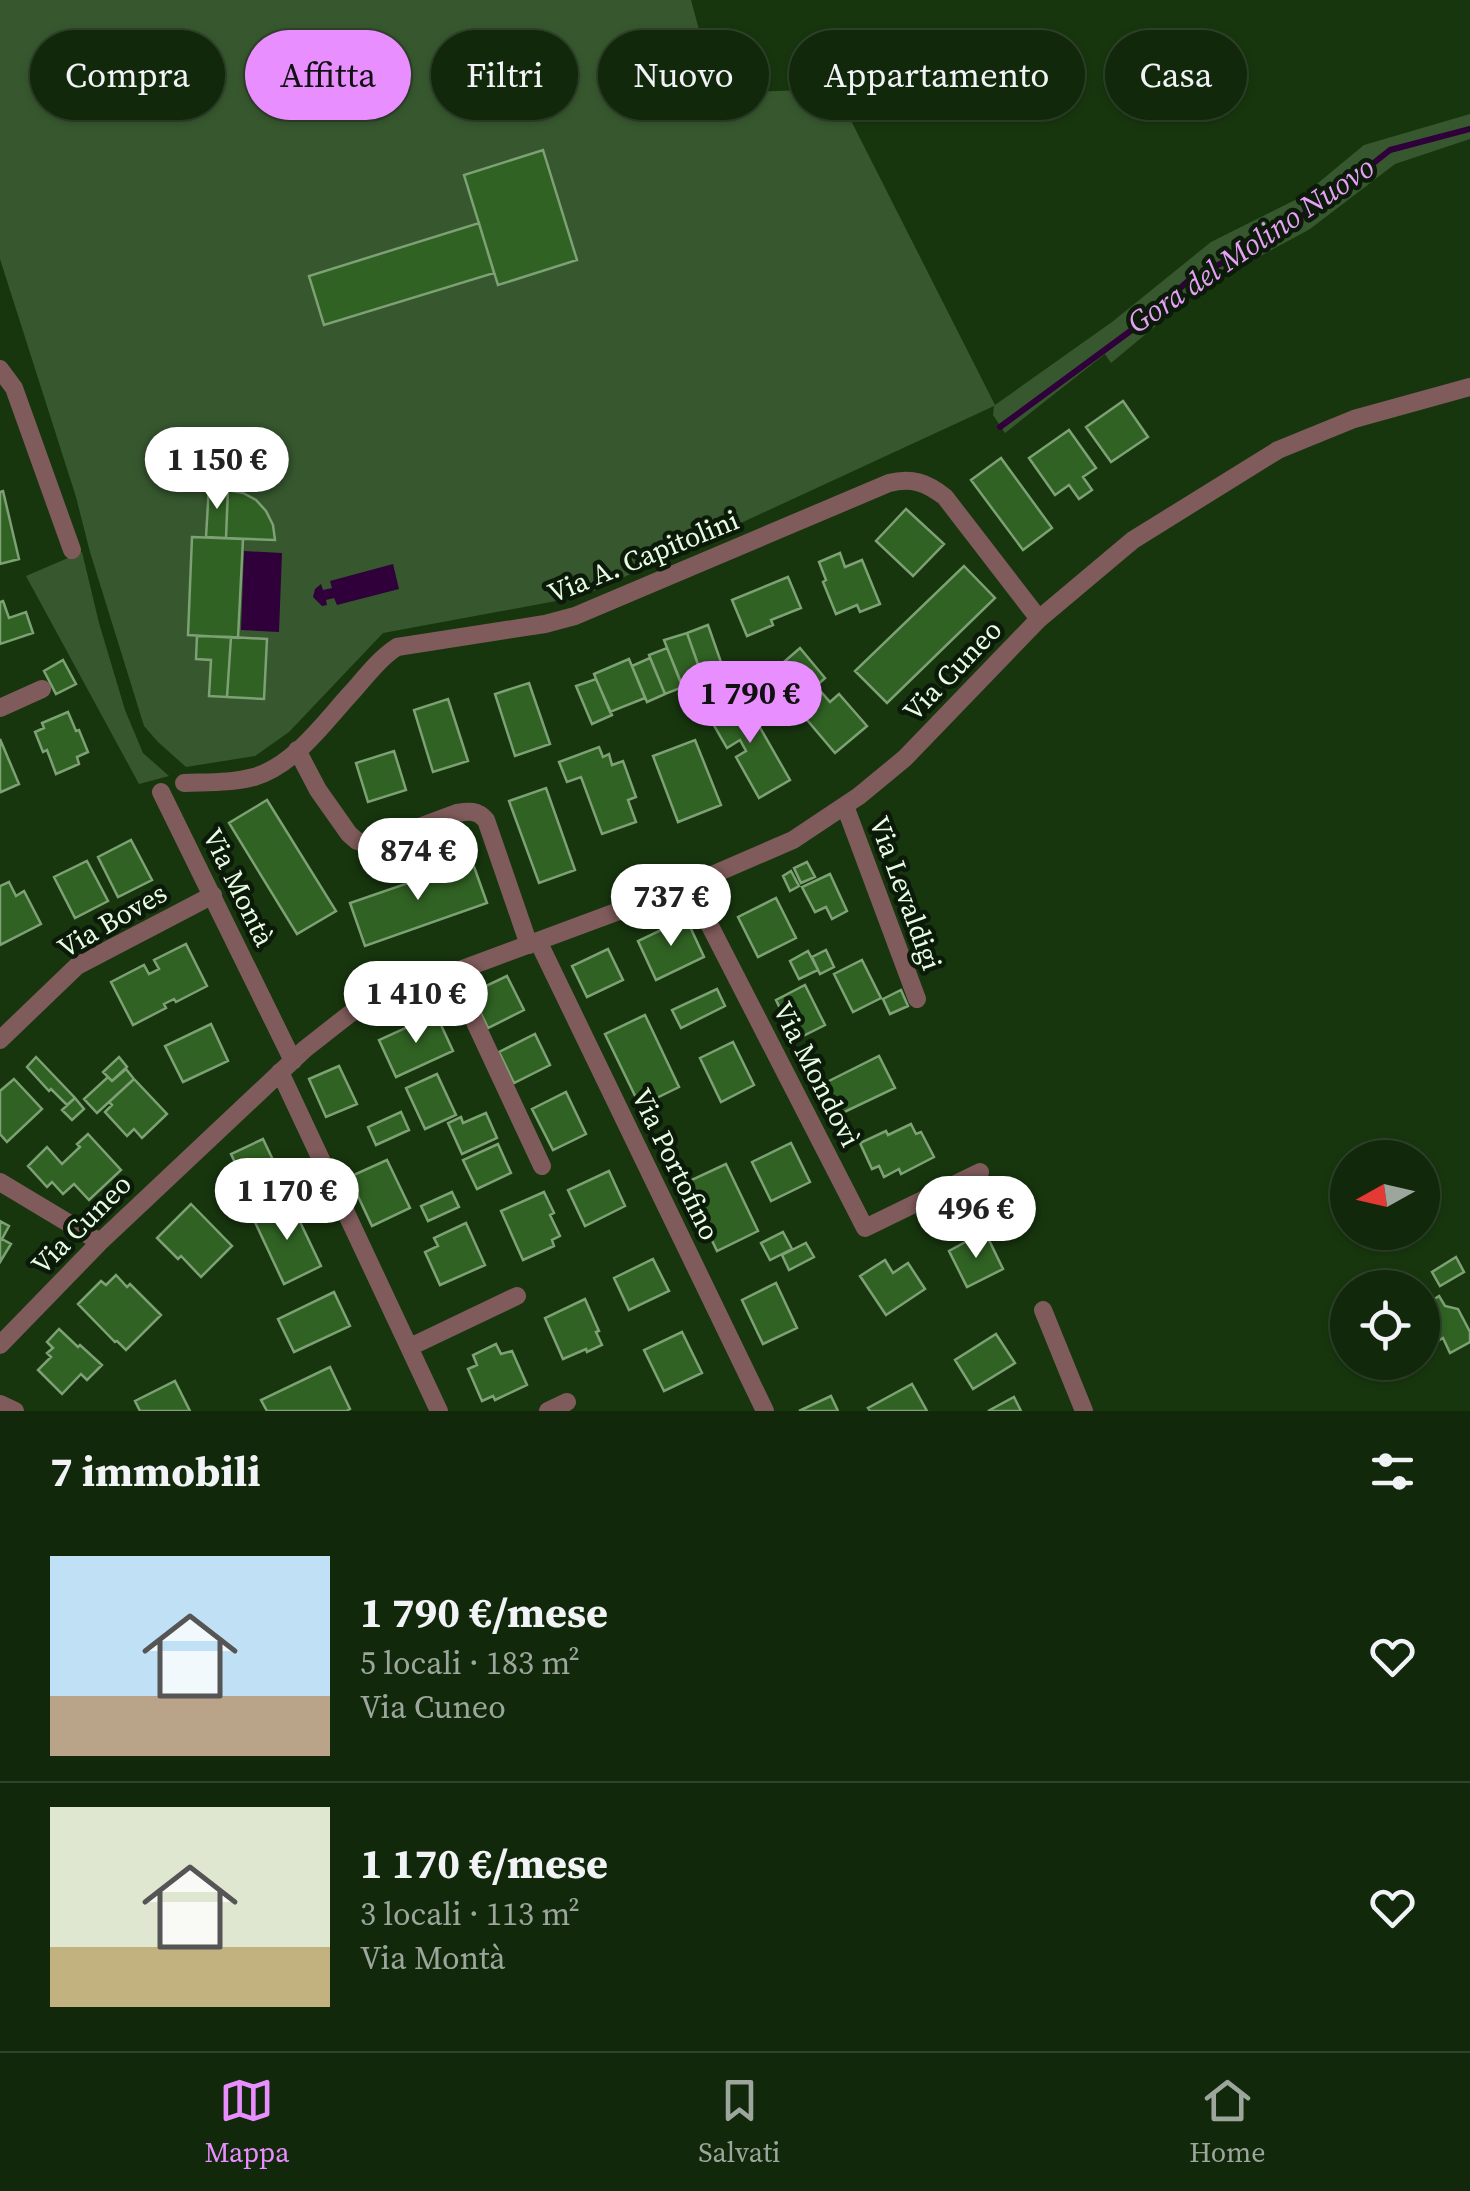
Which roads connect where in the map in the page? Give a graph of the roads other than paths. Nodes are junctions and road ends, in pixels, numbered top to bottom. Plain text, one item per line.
1 (0, 370) edge
2 (1470, 387) edge
3 (72, 550) dead end
4 (1039, 619) junction
5 (42, 689) dead end
6 (0, 708) edge
7 (297, 750) junction
8 (184, 784) dead end
9 (162, 792) dead end
10 (844, 806) junction
11 (690, 885) junction
12 (213, 895) junction
13 (534, 943) junction
14 (452, 973) junction
15 (917, 1000) dead end
16 (0, 1040) edge
17 (287, 1067) junction
18 (542, 1166) dead end
19 (980, 1172) dead end
20 (0, 1182) edge
21 (100, 1242) junction
22 (517, 1296) dead end
23 (1043, 1310) dead end
24 (0, 1346) edge
25 (410, 1347) junction
26 (566, 1402) dead end
27 (0, 1404) edge
28 (15, 1411) edge
29 (439, 1411) edge
30 (548, 1411) edge
31 (765, 1411) edge
32 (1084, 1411) edge

1 - 3 street
2 - 4 street, Via Cuneo
4 - 7 street, Via A. Capitolini
4 - 10 street, Via Cuneo
5 - 6 street
7 - 8 street, Via A. Capitolini
7 - 13 street, Via Portofino
9 - 12 street, Via Montà
10 - 11 street, Via Cuneo
10 - 15 street, Via Levaldigi
11 - 13 street, Via Cuneo
11 - 19 street, Via Mondovì
12 - 16 street, Via Boves
12 - 17 street, Via Montà
13 - 14 street, Via Cuneo
13 - 31 street, Via Portofino
14 - 17 street, Via Cuneo
14 - 18 street
17 - 21 street, Via Cuneo
17 - 25 street, Via Montà
20 - 21 street
21 - 24 street, Via Cuneo
22 - 25 street
23 - 32 street
25 - 29 street, Via Montà
26 - 30 street
27 - 28 street

